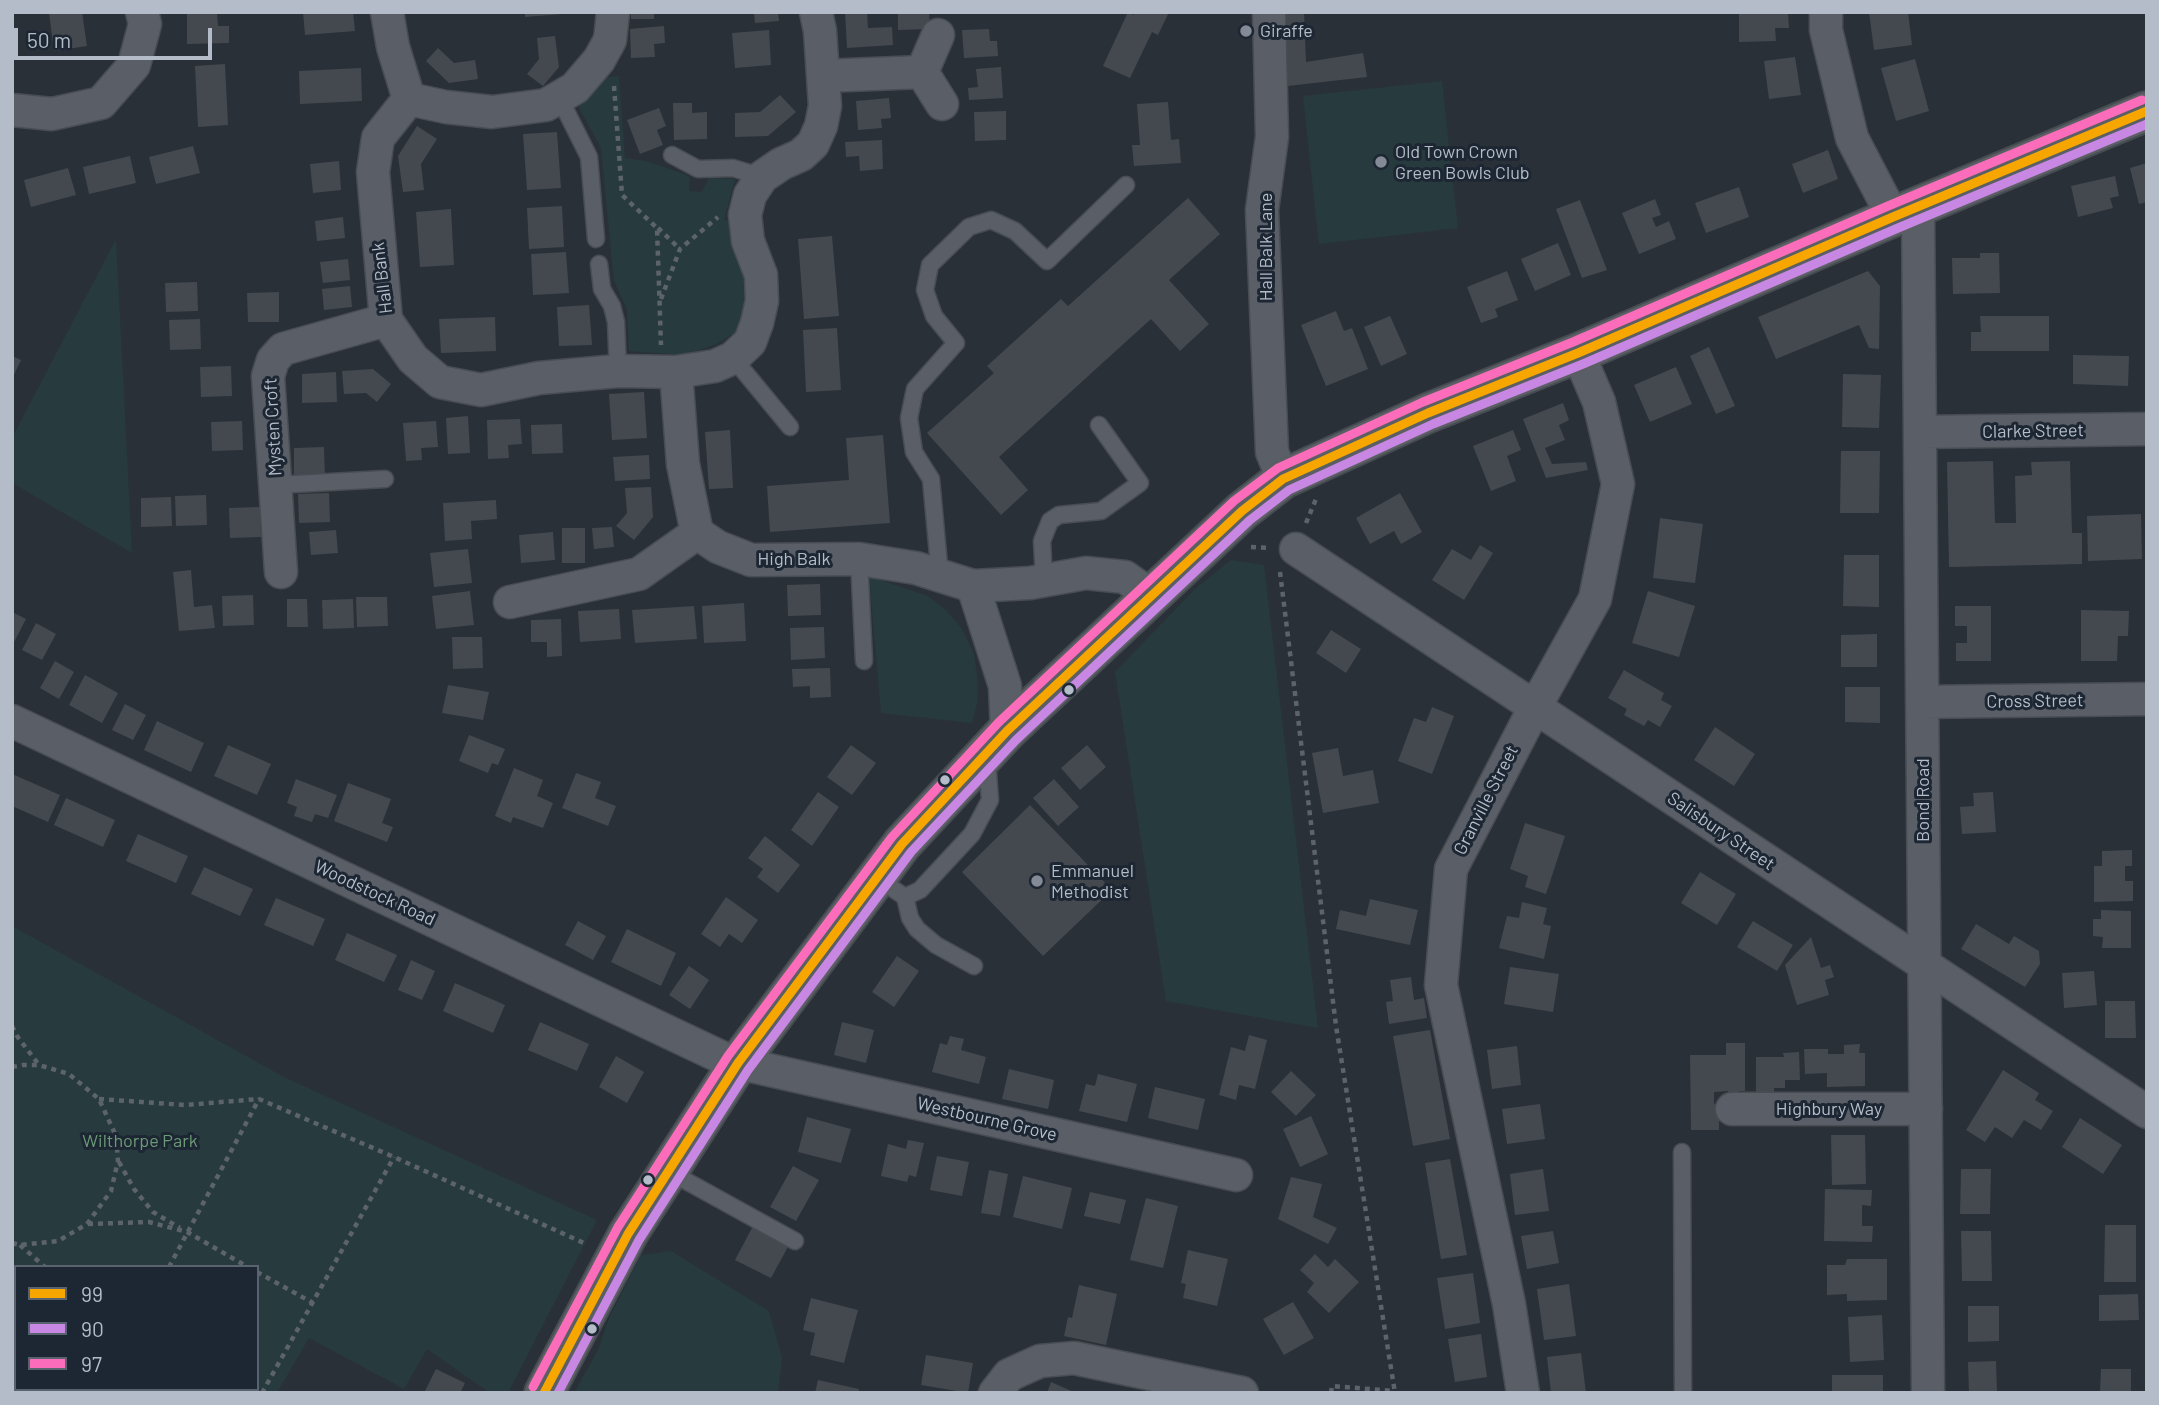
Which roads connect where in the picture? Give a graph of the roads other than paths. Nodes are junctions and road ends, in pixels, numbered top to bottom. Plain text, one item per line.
1 (142, 12) edge
2 (387, 12) edge
3 (816, 12) edge
4 (1269, 12) edge
5 (1826, 12) edge
6 (612, 26) edge
7 (938, 35) dead end
8 (922, 72) junction
9 (823, 76) junction
10 (559, 97) junction
11 (409, 99) junction
12 (942, 104) dead end
13 (12, 110) edge
14 (2147, 111) edge
15 (672, 155) dead end
16 (1126, 185) dead end
17 (756, 186) junction
18 (1905, 212) junction
19 (596, 239) dead end
20 (599, 264) dead end
21 (386, 320) junction
22 (1578, 353) junction
23 (733, 358) junction
24 (618, 371) junction
25 (669, 371) junction
26 (1099, 425) dead end
27 (790, 427) dead end
28 (2147, 429) edge
29 (1920, 432) junction
30 (385, 479) dead end
31 (1283, 479) junction
32 (276, 485) junction
33 (697, 533) junction
34 (1288, 557) road end
35 (859, 559) junction
36 (281, 572) dead end
37 (940, 576) junction
38 (1044, 581) junction
39 (973, 586) junction
40 (1150, 595) junction
41 (510, 602) dead end
42 (864, 661) dead end
43 (2147, 699) edge
44 (1922, 702) junction
45 (1535, 707) junction
46 (12, 721) edge
47 (997, 742) junction
48 (891, 887) junction
49 (1924, 965) junction
50 (974, 966) dead end
51 (737, 1063) junction
52 (1926, 1108) junction
53 (1732, 1109) dead end
54 (2147, 1112) edge
55 (1682, 1152) dead end
56 (668, 1171) junction
57 (1236, 1175) dead end
58 (795, 1241) dead end
59 (544, 1393) edge
60 (995, 1393) edge
61 (1242, 1393) edge
62 (1522, 1393) edge
63 (1683, 1393) edge
64 (1928, 1393) edge

1 - 13 street
2 - 11 street
3 - 9 street
4 - 31 street, Hall Balk Lane
5 - 18 street
6 - 10 street
7 - 8 street
8 - 9 street
8 - 12 street
9 - 17 street
10 - 11 street
10 - 19 lane
11 - 21 street, Hall Bank
14 - 18 highway
15 - 17 lane
16 - 37 lane
17 - 23 street
18 - 22 highway
18 - 29 street, Bond Road
20 - 24 lane
21 - 24 street, Hall Bank
21 - 32 street, Mysten Croft
22 - 31 highway
22 - 45 street, Granville Street
23 - 25 street, Hall Bank
23 - 27 lane
24 - 25 street, Hall Bank
25 - 33 street
26 - 38 lane
28 - 29 street, Clarke Street
29 - 44 street, Bond Road
30 - 32 lane
31 - 40 highway
32 - 36 street, Mysten Croft
33 - 35 street, High Balk
33 - 41 street
34 - 45 street, Salisbury Street
35 - 37 street, High Balk
35 - 42 lane
37 - 39 street, High Balk
38 - 39 street, High Balk
38 - 40 street, High Balk
39 - 47 street
40 - 47 highway
43 - 44 street, Cross Street
44 - 49 street, Bond Road
45 - 49 street, Salisbury Street
45 - 62 street, Granville Street
46 - 51 street, Woodstock Road
47 - 48 highway
48 - 50 lane
48 - 51 highway
49 - 52 street, Bond Road
49 - 54 street, Salisbury Street
51 - 56 highway
51 - 57 street, Westbourne Grove
52 - 53 street, Highbury Way
52 - 64 street, Bond Road
55 - 63 lane
56 - 58 lane
56 - 59 highway
60 - 61 street

